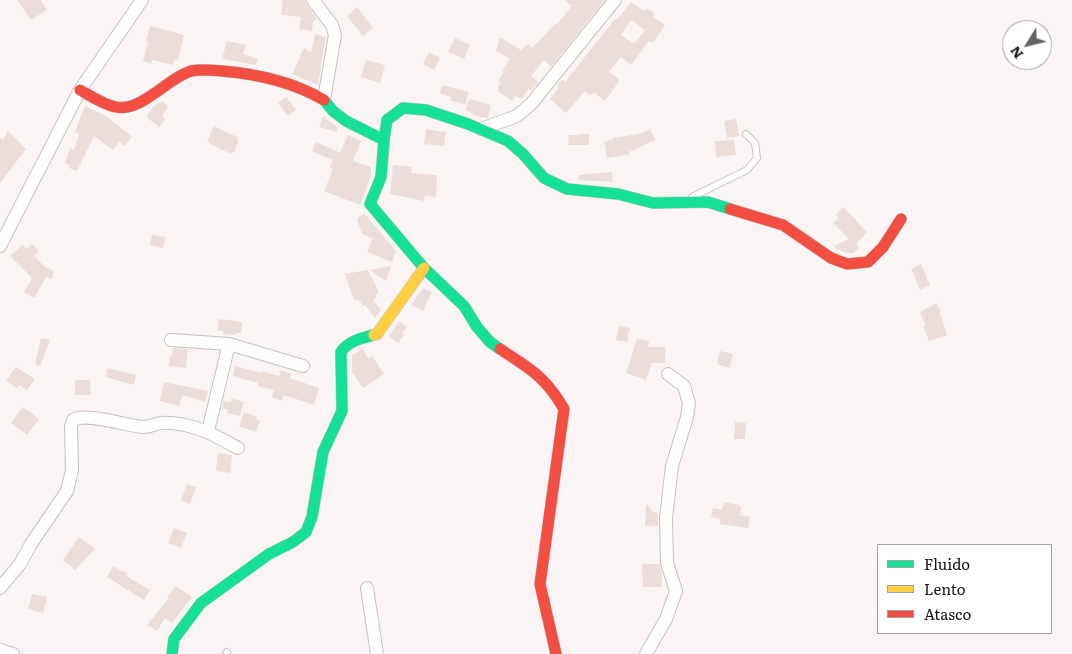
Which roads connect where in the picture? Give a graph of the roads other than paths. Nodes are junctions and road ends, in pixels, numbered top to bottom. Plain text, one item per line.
1 (142, 0) edge
2 (314, 0) edge
3 (615, 0) edge
4 (80, 90) junction
5 (324, 100) junction
6 (481, 129) junction
7 (746, 134) dead end
8 (384, 140) junction
9 (682, 202) junction
10 (901, 219) dead end
11 (0, 246) edge
12 (424, 268) junction
13 (171, 340) dead end
14 (229, 344) junction
15 (303, 366) dead end
16 (668, 374) dead end
17 (208, 432) junction
18 (238, 448) dead end
19 (0, 588) edge
20 (367, 588) dead end
21 (0, 650) edge
22 (13, 654) edge
23 (172, 654) edge
24 (377, 654) edge
25 (556, 654) edge
26 (646, 654) edge

1 - 4 street
2 - 5 street
3 - 6 street
4 - 5 street
4 - 11 street
5 - 8 street
6 - 8 street
6 - 9 street
7 - 9 lane
8 - 12 street
9 - 10 street
12 - 23 street
12 - 25 street
13 - 14 street
14 - 15 street
14 - 17 street
16 - 26 street
17 - 18 street
17 - 19 street
20 - 24 street
21 - 22 street

